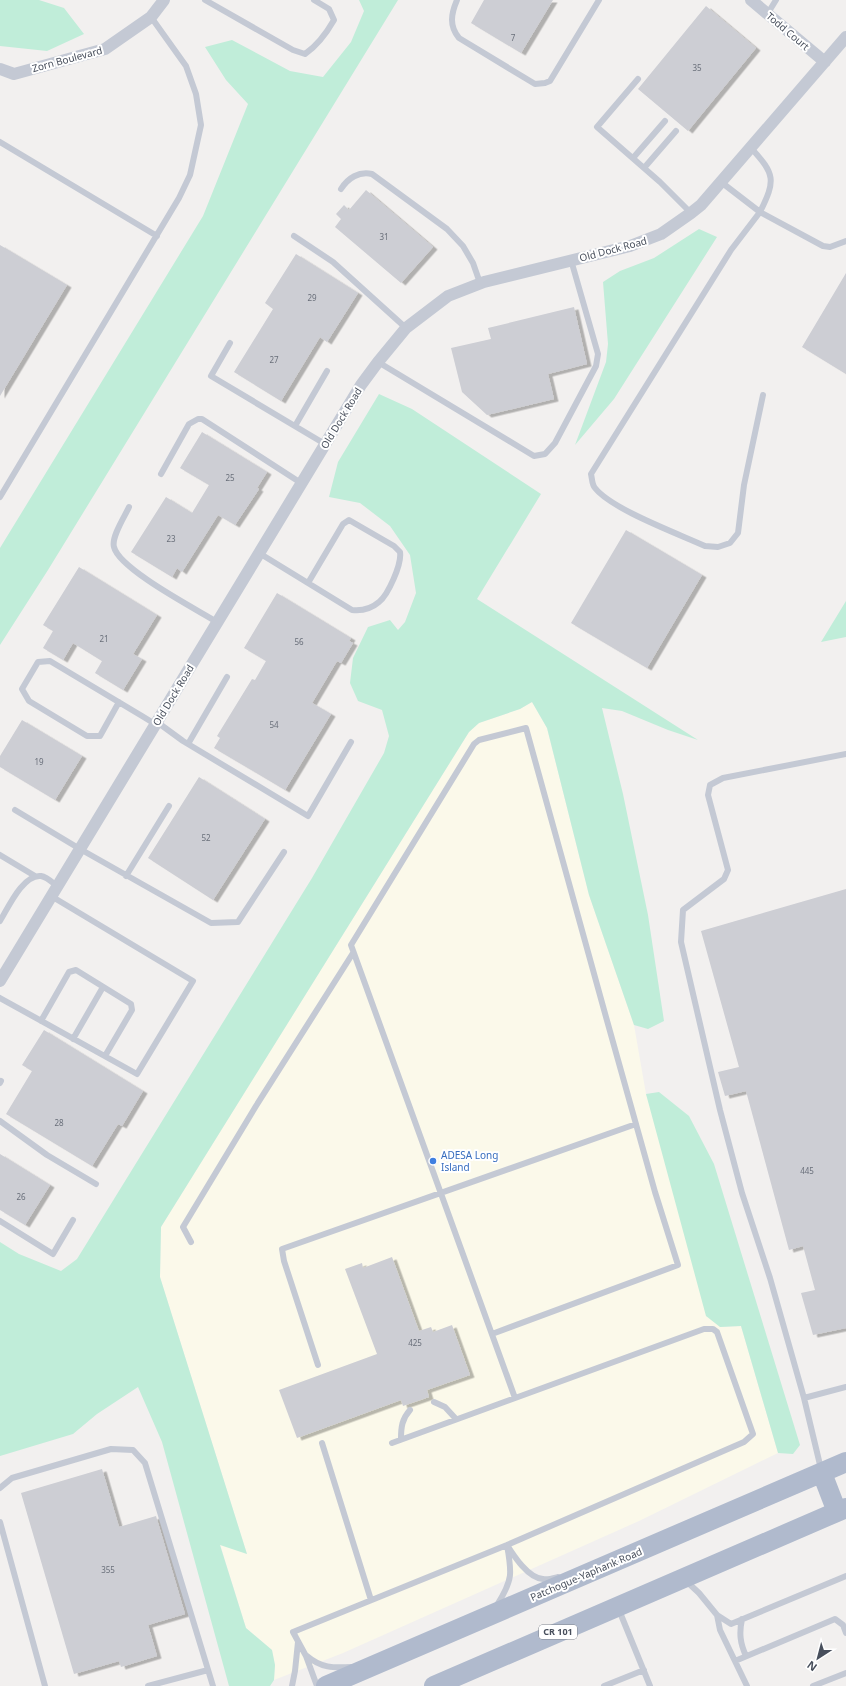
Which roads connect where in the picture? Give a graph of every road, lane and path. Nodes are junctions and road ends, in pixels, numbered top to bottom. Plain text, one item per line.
1 (164, 0) edge
2 (205, 0) edge
3 (314, 0) edge
4 (457, 0) edge
5 (599, 0) edge
6 (751, 0) edge
7 (776, 0) edge
8 (768, 13) junction
9 (152, 17) junction
10 (846, 38) edge
11 (825, 62) junction
12 (0, 69) edge
13 (638, 78) dead end
14 (665, 121) dead end
15 (676, 131) dead end
16 (0, 142) edge
17 (751, 148) junction
18 (633, 158) junction
19 (644, 168) junction
20 (721, 182) junction
21 (340, 189) dead end
22 (760, 212) junction
23 (691, 213) junction
24 (157, 236) junction
25 (294, 236) dead end
26 (846, 241) edge
27 (571, 260) junction
28 (480, 283) junction
29 (406, 328) junction
30 (230, 344) dead end
31 (378, 362) junction
32 (328, 371) dead end
33 (763, 395) dead end
34 (295, 426) junction
35 (325, 444) junction
36 (161, 474) dead end
37 (301, 483) junction
38 (0, 497) edge
39 (129, 507) dead end
40 (259, 553) junction
41 (308, 583) junction
42 (217, 622) junction
43 (227, 677) dead end
44 (119, 702) junction
45 (156, 723) junction
46 (351, 742) dead end
47 (188, 744) junction
48 (846, 754) edge
49 (169, 806) dead end
50 (15, 810) dead end
51 (80, 849) junction
52 (284, 852) dead end
53 (0, 854) edge
54 (35, 876) junction
55 (126, 876) junction
56 (54, 891) junction
57 (0, 921) edge
58 (353, 953) junction
59 (0, 981) edge
60 (103, 987) junction
61 (0, 998) edge
62 (41, 1021) junction
63 (73, 1039) junction
64 (105, 1056) junction
65 (0, 1121) edge
66 (636, 1124) junction
67 (96, 1184) dead end
68 (442, 1192) junction
69 (73, 1220) dead end
70 (0, 1221) edge
71 (191, 1242) dead end
72 (492, 1334) junction
73 (318, 1365) dead end
74 (846, 1387) edge
75 (515, 1398) junction
76 (804, 1398) junction
77 (434, 1402) dead end
78 (410, 1410) dead end
79 (456, 1419) junction
80 (401, 1440) junction
81 (322, 1443) dead end
82 (392, 1443) dead end
83 (846, 1462) edge
84 (822, 1472) junction
85 (0, 1488) edge
86 (842, 1510) edge
87 (0, 1522) edge
88 (507, 1545) junction
89 (591, 1571) junction
90 (846, 1576) edge
91 (682, 1578) junction
92 (371, 1600) junction
93 (617, 1606) junction
94 (492, 1614) junction
95 (717, 1615) junction
96 (742, 1619) junction
97 (846, 1633) edge
98 (298, 1642) junction
99 (306, 1656) junction
100 (746, 1656) junction
101 (735, 1661) junction
102 (375, 1665) junction
103 (208, 1670) junction
104 (644, 1670) junction
105 (846, 1673) edge
106 (45, 1686) edge
107 (148, 1686) edge
108 (212, 1686) edge
109 (292, 1686) edge
110 (317, 1686) edge
111 (326, 1686) edge
112 (434, 1686) edge
113 (604, 1686) edge
114 (650, 1686) edge
115 (747, 1686) edge
116 (813, 1686) edge

1 - 9 street, Zorn Boulevard
2 - 3 lane
4 - 5 lane
6 - 8 street, Todd Court
7 - 8 lane
8 - 11 street, Todd Court
9 - 12 street, Zorn Boulevard
9 - 24 lane
10 - 11 street, Old Dock Road
11 - 17 street, Old Dock Road
13 - 18 lane
14 - 18 lane
15 - 19 lane
16 - 24 lane
17 - 20 street, Old Dock Road
17 - 22 lane
18 - 19 lane
19 - 23 lane
20 - 22 lane
20 - 23 street, Old Dock Road
21 - 28 lane
22 - 26 lane
22 - 33 lane
23 - 27 street, Old Dock Road
24 - 38 lane
25 - 29 lane
27 - 28 street, Old Dock Road
27 - 31 lane
28 - 29 street, Old Dock Road
29 - 31 street, Old Dock Road
30 - 34 lane
31 - 35 street, Old Dock Road
32 - 34 lane
34 - 35 lane
35 - 37 street, Old Dock Road
36 - 37 lane
37 - 40 street, Old Dock Road
39 - 42 lane
40 - 41 lane
40 - 42 street, Old Dock Road
41 - 41 lane
42 - 45 street, Old Dock Road
43 - 47 lane
44 - 44 lane
44 - 45 lane
45 - 47 lane
45 - 51 street, Old Dock Road
46 - 47 lane
48 - 76 lane
49 - 55 lane
50 - 51 lane
51 - 55 lane
51 - 56 street, Old Dock Road
52 - 55 lane
53 - 54 lane
54 - 56 lane
54 - 57 lane
56 - 59 street, Old Dock Road
56 - 64 lane
58 - 66 lane
58 - 68 lane
58 - 71 lane
60 - 62 lane
60 - 63 lane
60 - 64 lane
61 - 62 lane
62 - 63 lane
63 - 64 lane
65 - 67 lane
66 - 68 lane
66 - 72 lane
68 - 72 lane
68 - 73 lane
69 - 70 lane
72 - 75 lane
74 - 76 lane
75 - 79 lane
75 - 88 lane
76 - 84 lane
77 - 79 lane
78 - 80 lane
79 - 80 lane
80 - 82 lane
81 - 92 lane
83 - 84 main road, Patchogue-Yaphank Road
84 - 86 main road
84 - 89 main road, Patchogue-Yaphank Road
85 - 103 lane
86 - 91 main road, CR 101
87 - 106 lane
88 - 89 lane
88 - 92 lane
88 - 94 lane
89 - 94 main road, Patchogue-Yaphank Road
90 - 96 lane
91 - 93 main road, CR 101
91 - 95 lane
92 - 98 lane
93 - 104 lane
93 - 112 main road, CR 101
94 - 102 main road, Patchogue-Yaphank Road
95 - 96 lane
95 - 101 lane
96 - 100 lane
97 - 100 lane
98 - 99 lane
98 - 109 lane
99 - 102 lane
99 - 110 lane
100 - 101 lane
101 - 115 lane
102 - 111 main road, Patchogue-Yaphank Road
103 - 107 lane
103 - 108 lane
104 - 113 lane
104 - 114 lane
105 - 116 lane

